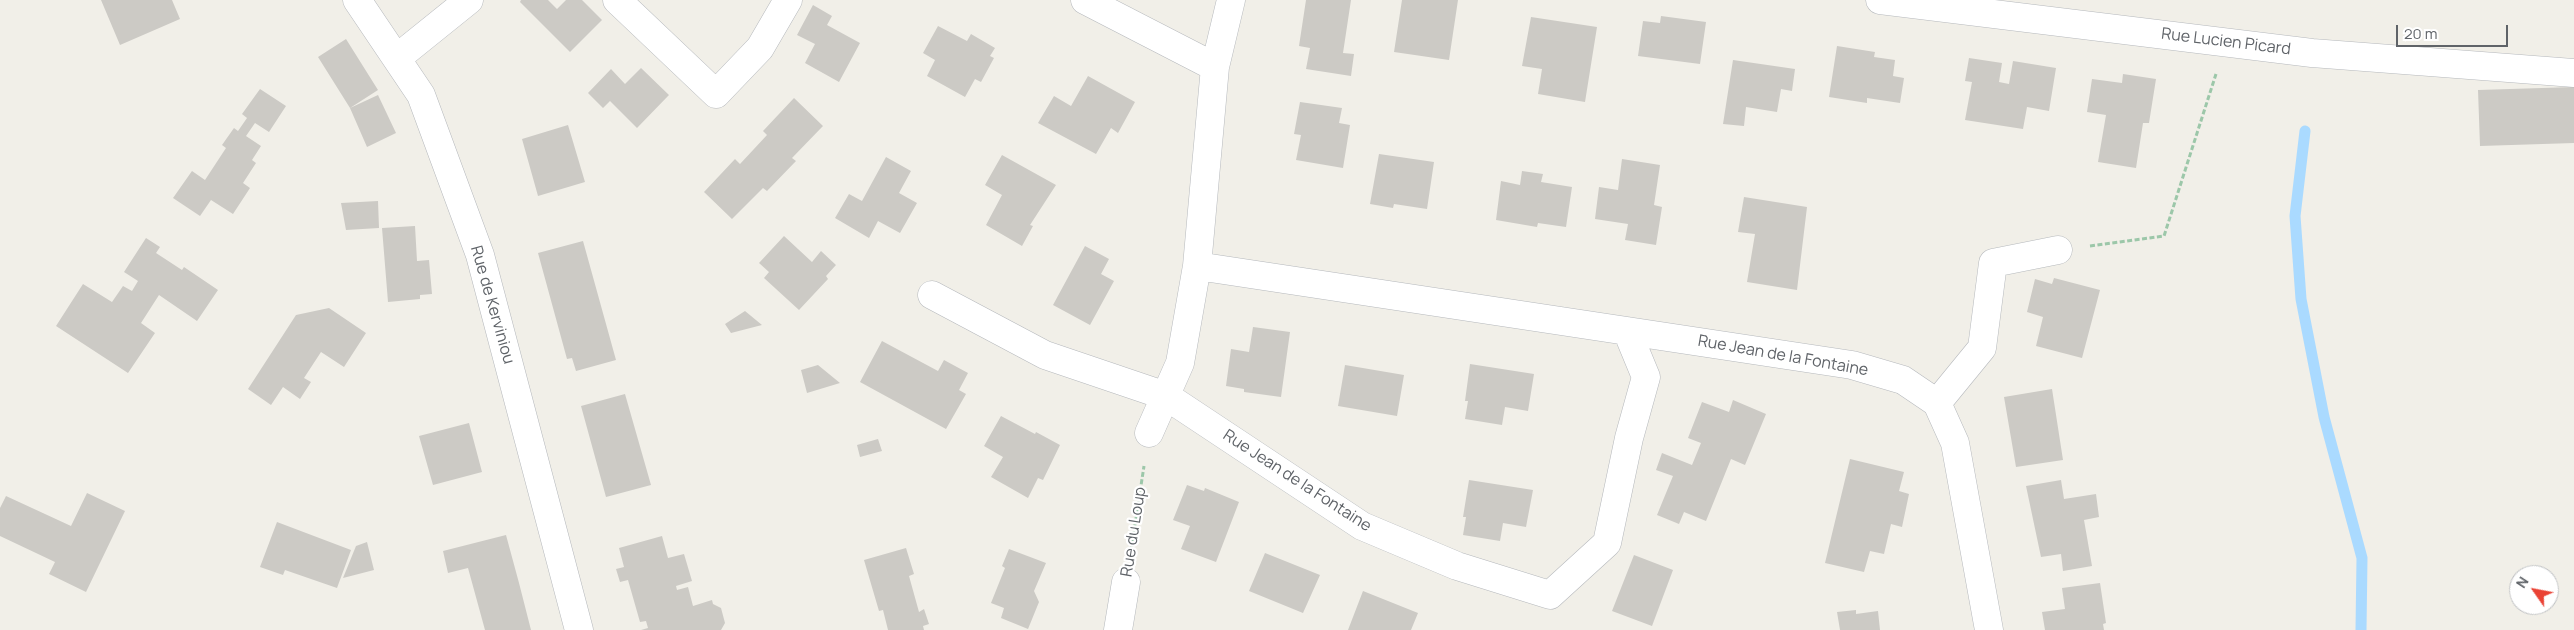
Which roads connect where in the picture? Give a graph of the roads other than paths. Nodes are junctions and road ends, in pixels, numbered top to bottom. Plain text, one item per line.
1 (357, 0) edge
2 (469, 0) edge
3 (616, 0) edge
4 (788, 0) edge
5 (1085, 0) edge
6 (1231, 0) edge
7 (1880, 0) edge
8 (397, 58) junction
9 (1215, 67) junction
10 (2574, 73) edge
11 (2058, 250) road end
12 (1197, 266) junction
13 (932, 295) dead end
14 (1627, 331) junction
15 (1166, 396) junction
16 (1937, 403) junction
17 (1149, 433) road end
18 (1126, 582) road end
19 (580, 630) edge
20 (1118, 630) edge
21 (1989, 630) edge

1 - 8 street, Rue de Kerviniou
2 - 8 street
3 - 4 street
5 - 9 street
6 - 9 street
7 - 10 street, Rue Lucien Picard
8 - 19 street, Rue de Kerviniou
9 - 12 street
11 - 16 street
12 - 14 street, Rue Jean de la Fontaine
12 - 15 street
13 - 15 street, Rue Jean de la Fontaine
14 - 15 street, Rue Jean de la Fontaine
14 - 16 street, Rue Jean de la Fontaine
15 - 17 street
16 - 21 street
18 - 20 street, Rue du Loup

